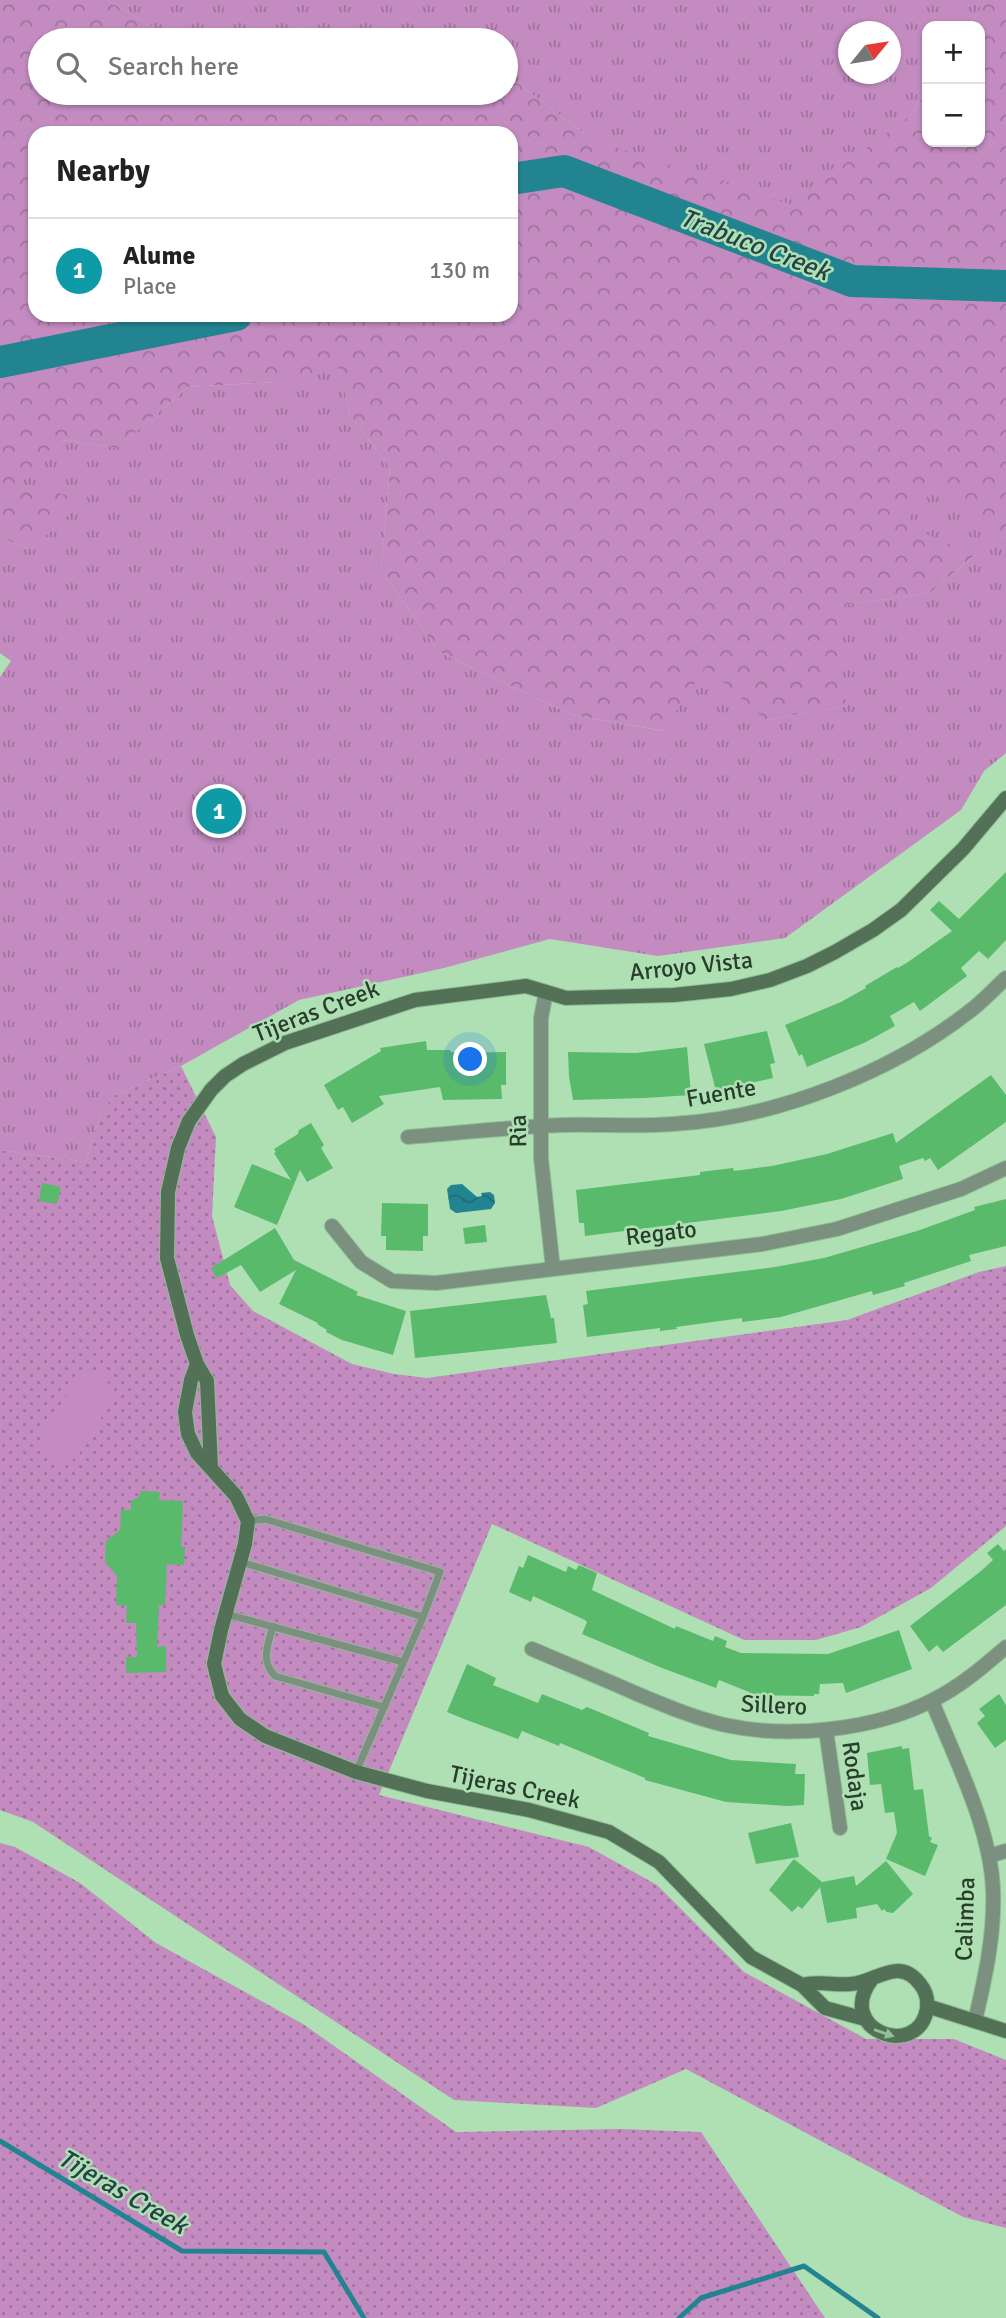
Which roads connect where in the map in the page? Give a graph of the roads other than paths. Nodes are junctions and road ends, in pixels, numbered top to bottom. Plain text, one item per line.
1 (1006, 798) edge
2 (1006, 978) edge
3 (526, 986) joint
4 (546, 992) junction
5 (541, 1127) junction
6 (408, 1138) dead end
7 (1006, 1168) edge
8 (332, 1226) dead end
9 (553, 1269) junction
10 (197, 1364) junction
11 (211, 1468) junction
12 (248, 1521) junction
13 (241, 1562) junction
14 (225, 1613) junction
15 (423, 1617) junction
16 (273, 1626) junction
17 (1006, 1647) edge
18 (533, 1649) dead end
19 (403, 1662) junction
20 (932, 1701) junction
21 (384, 1707) junction
22 (826, 1730) junction
23 (356, 1772) junction
24 (840, 1828) dead end
25 (1006, 1851) edge
26 (989, 1856) junction
27 (872, 1979) junction
28 (802, 1985) junction
29 (927, 2006) junction
30 (865, 2019) junction
31 (975, 2021) junction
32 (1006, 2031) edge

1 - 4 street, Arroyo Vista
2 - 5 street, Fuente
3 - 4 street, Arroyo Vista
3 - 10 street, Tijeras Creek
4 - 5 street, Ria
5 - 6 street, Fuente
5 - 9 street, Ria
7 - 9 street, Regato
8 - 9 street, Regato
10 - 11 street, Tijeras Creek
10 - 11 street
11 - 12 street
12 - 13 street, Tijeras Creek
12 - 15 lane
13 - 14 street, Tijeras Creek
13 - 15 lane
14 - 16 lane
14 - 23 street, Tijeras Creek
15 - 19 lane
16 - 19 lane
16 - 21 lane
17 - 20 street, Sillero
18 - 22 street, Sillero
19 - 21 lane
20 - 22 street, Sillero
20 - 26 street, Calimba
21 - 23 lane
22 - 24 street, Rodaja
23 - 28 street, Tijeras Creek
25 - 26 street
26 - 31 street, Calimba
27 - 28 street
27 - 29 street
27 - 30 street
28 - 30 street, Tijeras Creek
30 -> 29 street, Tijeras Creek
29 - 31 street
31 - 32 street

